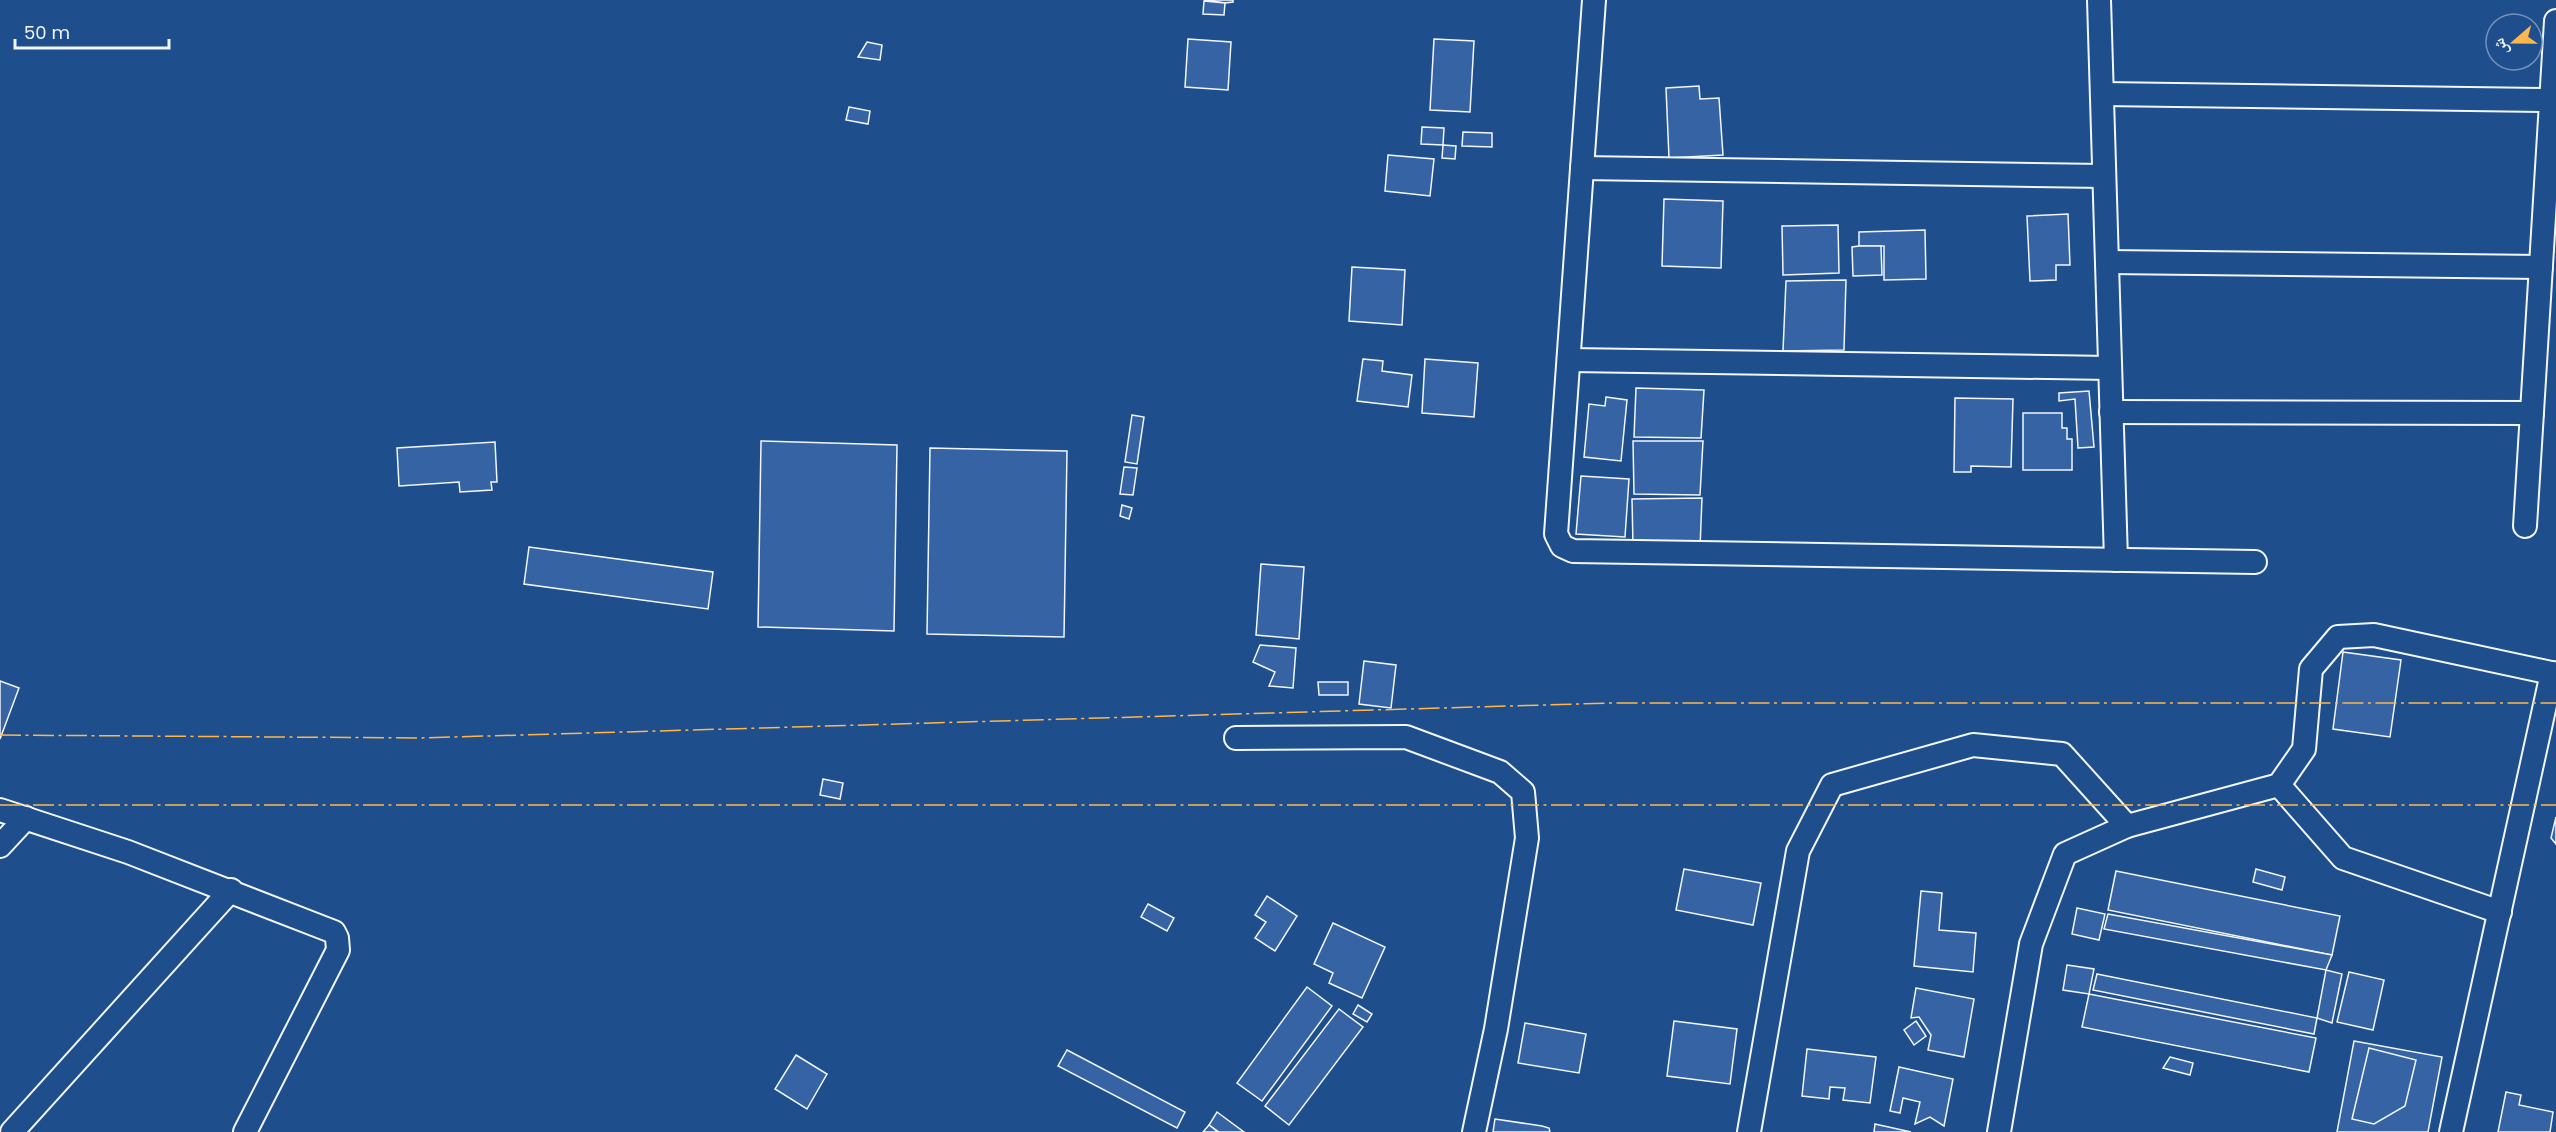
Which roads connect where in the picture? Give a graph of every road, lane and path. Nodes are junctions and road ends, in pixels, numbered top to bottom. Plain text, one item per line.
1 (1594, 0) edge
2 (2099, 0) edge
3 (2556, 21) edge
4 (2102, 94) junction
5 (2551, 100) junction
6 (1582, 168) junction
7 (2104, 176) junction
8 (2107, 262) junction
9 (2541, 267) junction
10 (1569, 360) junction
11 (2110, 368) junction
12 (2111, 412) junction
13 (2532, 413) junction
14 (2525, 526) dead end
15 (2116, 560) junction
16 (2255, 562) dead end
17 (2554, 673) edge
18 (1236, 738) dead end
19 (2279, 785) junction
20 (0, 810) edge
21 (26, 818) junction
22 (2127, 826) junction
23 (0, 846) edge
24 (231, 890) junction
25 (2499, 912) junction
26 (12, 1132) edge
27 (245, 1132) edge
28 (1474, 1132) edge
29 (1749, 1132) edge
30 (1999, 1132) edge
31 (2451, 1132) edge

1 - 6 street
2 - 4 street
3 - 5 street
4 - 5 street
4 - 7 street
5 - 9 street
6 - 7 street
6 - 10 street
7 - 8 street
8 - 9 street
8 - 11 street
9 - 13 street
10 - 11 street
10 - 15 street
11 - 12 street
12 - 13 street
12 - 15 street
13 - 14 street
15 - 16 street
17 - 19 street
17 - 25 street
18 - 28 street
19 - 22 street
19 - 25 street
20 - 21 street
21 - 23 street
21 - 24 street
22 - 29 street
22 - 30 street
24 - 26 street
24 - 27 street
25 - 31 street

